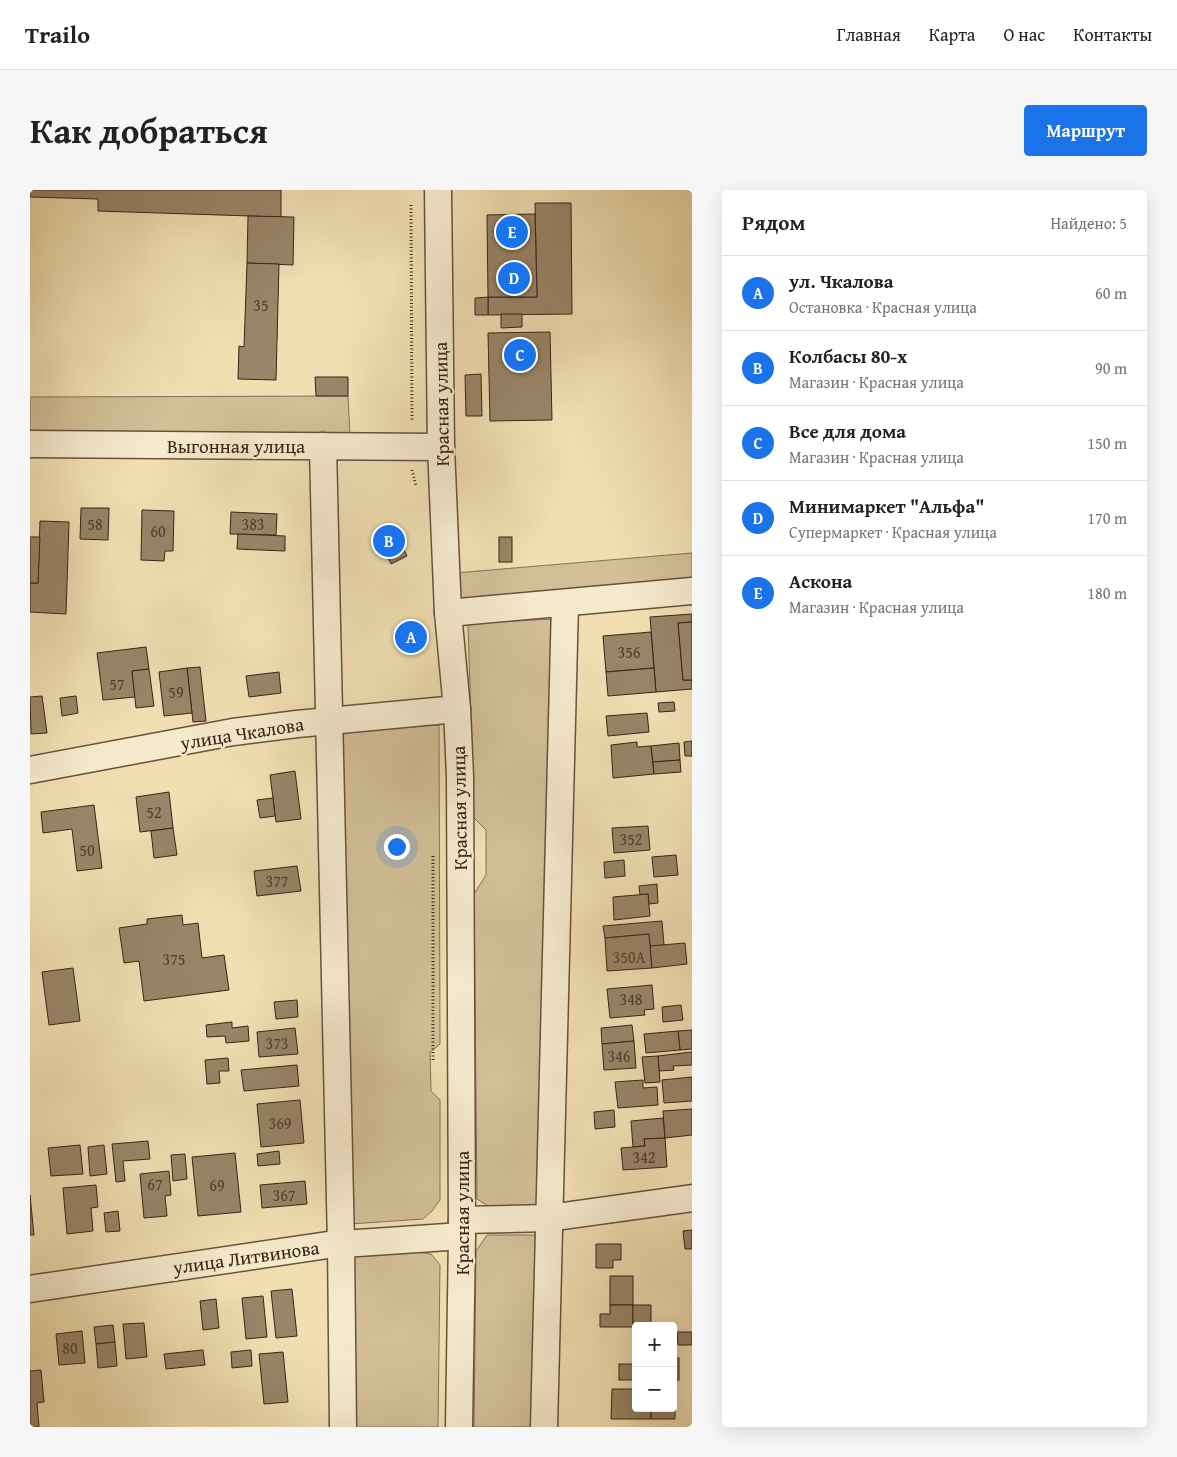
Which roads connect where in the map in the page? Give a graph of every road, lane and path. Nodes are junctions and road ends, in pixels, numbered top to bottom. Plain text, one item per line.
1 (438, 190) edge
2 (30, 444) edge
3 (323, 446) junction
4 (441, 447) junction
5 (692, 591) edge
6 (565, 603) junction
7 (448, 613) junction
8 (457, 709) junction
9 (329, 721) junction
10 (30, 770) edge
11 (692, 1198) edge
12 (549, 1218) junction
13 (462, 1228) junction
14 (341, 1244) junction
15 (30, 1288) edge
16 (343, 1427) edge
17 (459, 1427) edge
18 (544, 1427) edge

1 - 4 street, Красная улица
2 - 3 street, Выгонная улица
3 - 4 street, Выгонная улица
3 - 9 street
4 - 7 street, Красная улица
5 - 6 street
6 - 7 street
6 - 12 street
7 - 8 street, Красная улица
8 - 9 street, улица Чкалова
8 - 13 street, Красная улица
9 - 10 street, улица Чкалова
9 - 14 street
11 - 12 street, улица Литвинова
12 - 13 street, улица Литвинова
12 - 18 street
13 - 14 street, улица Литвинова
13 - 17 street, Красная улица
14 - 15 street, улица Литвинова
14 - 16 street

